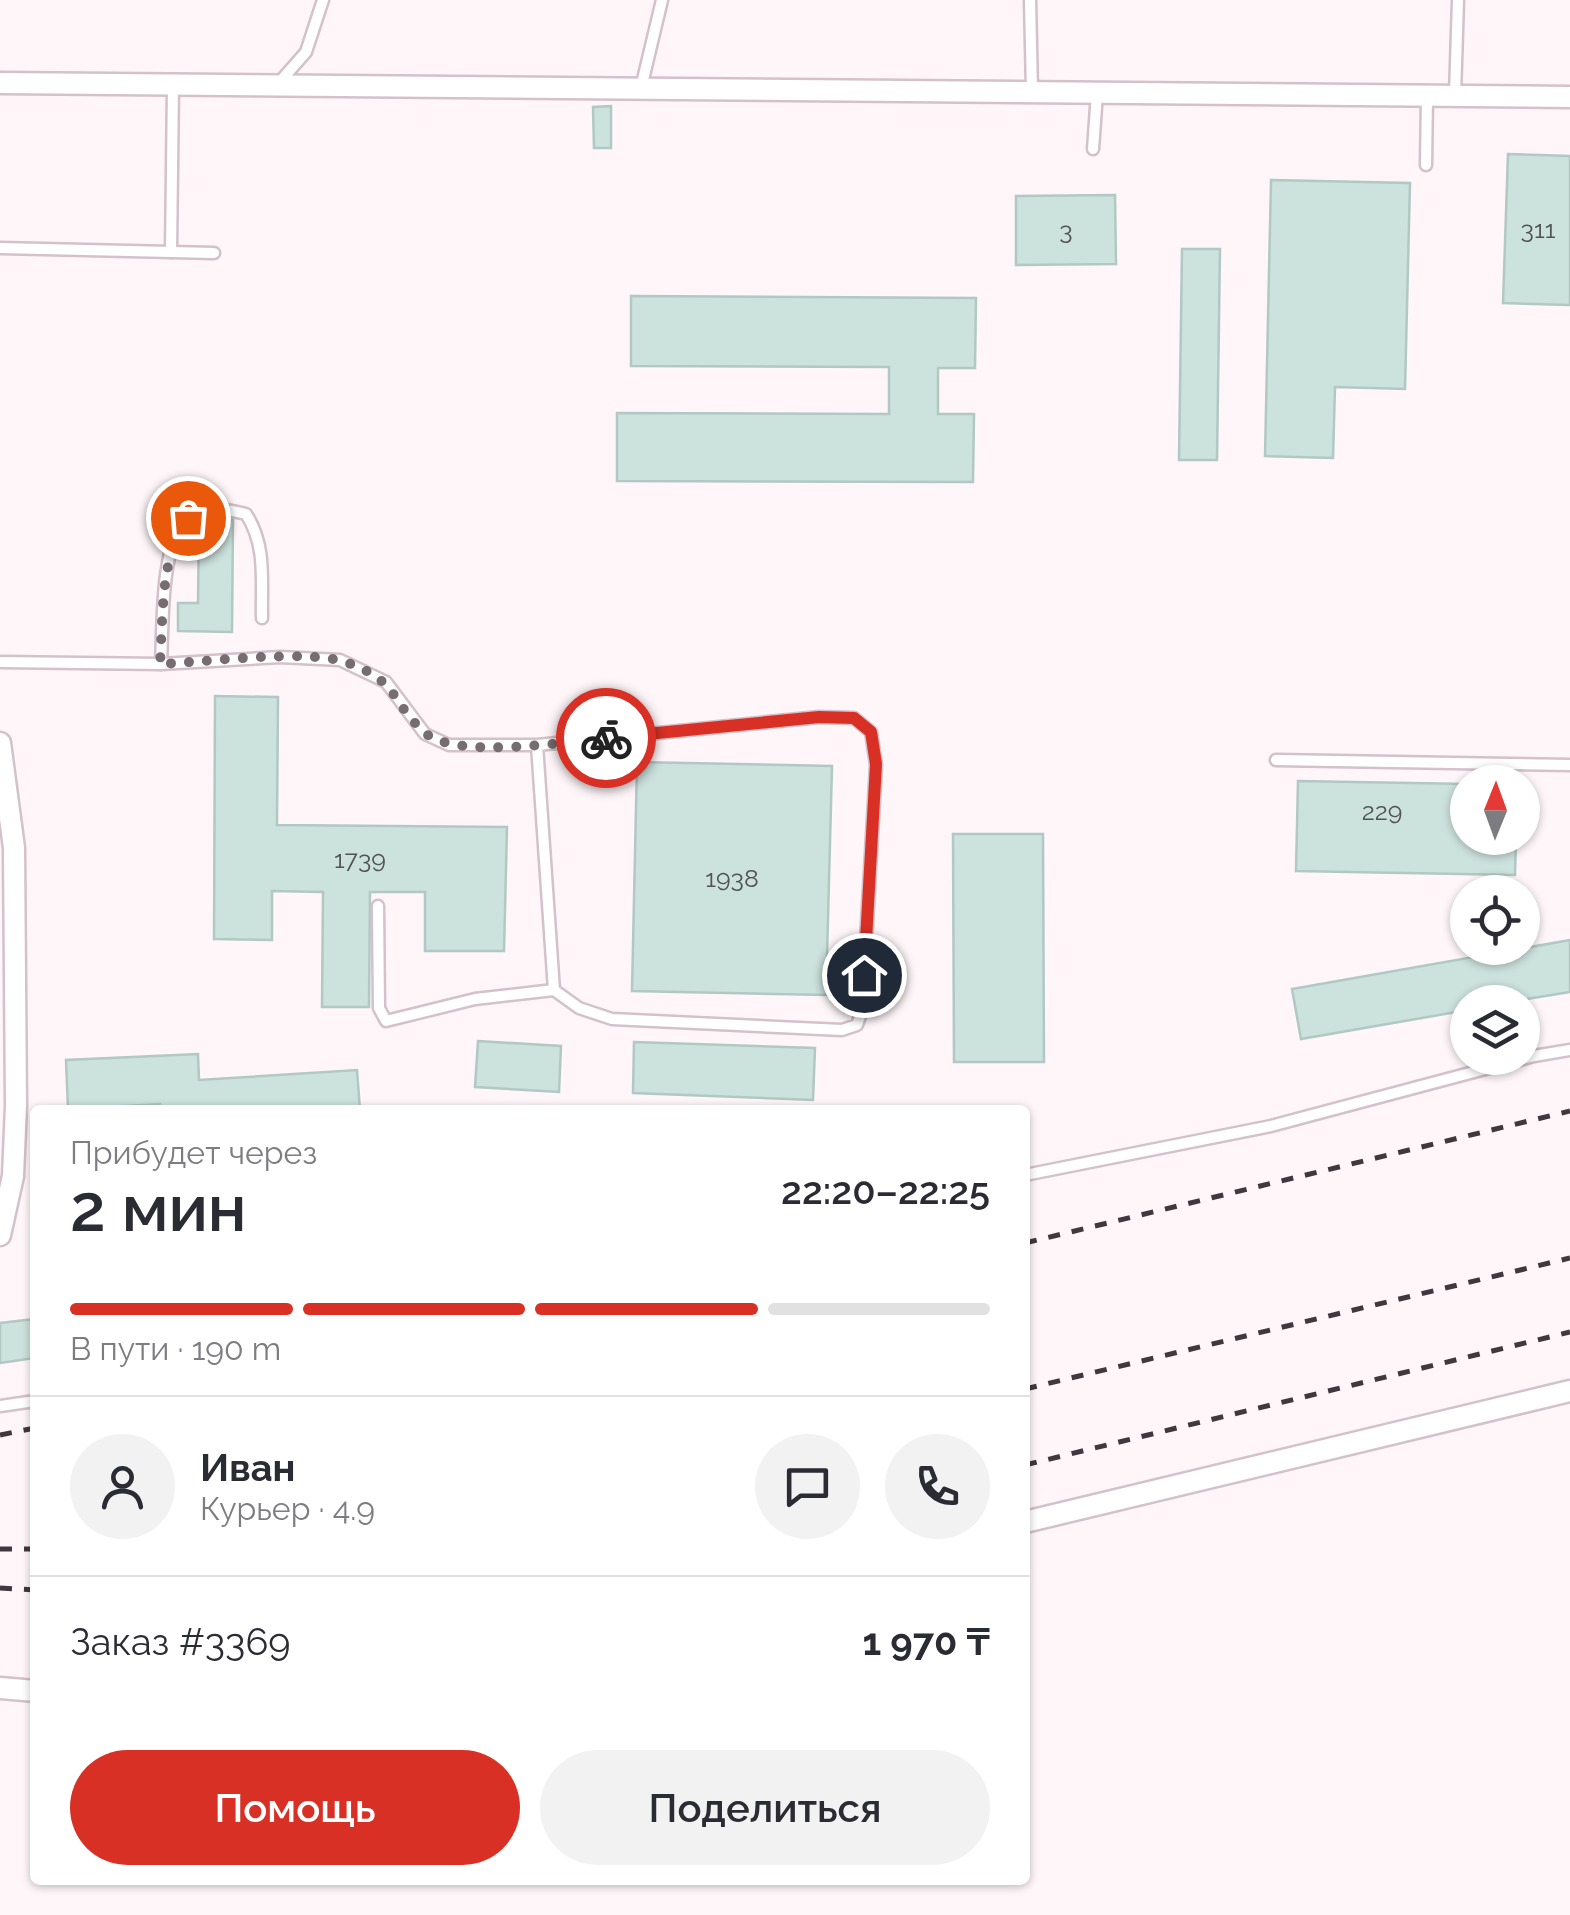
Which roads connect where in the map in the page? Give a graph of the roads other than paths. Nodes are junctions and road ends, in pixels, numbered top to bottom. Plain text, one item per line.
1 (322, 0) edge
2 (662, 0) edge
3 (1030, 0) edge
4 (1458, 0) edge
5 (0, 83) edge
6 (173, 85) junction
7 (276, 86) junction
8 (640, 89) junction
9 (1032, 92) junction
10 (1097, 93) junction
11 (1428, 96) junction
12 (1454, 96) junction
13 (1570, 97) edge
14 (1093, 149) dead end
15 (1426, 165) dead end
16 (0, 248) edge
17 (171, 252) junction
18 (214, 253) dead end
19 (262, 618) dead end
20 (0, 662) edge
21 (160, 664) junction
22 (0, 743) edge
23 (536, 745) junction
24 (1276, 760) dead end
25 (1570, 766) edge
26 (378, 906) dead end
27 (8, 963) edge
28 (554, 990) junction
29 (1570, 1050) edge
30 (1030, 1174) edge
31 (0, 1235) edge
32 (1570, 1391) edge
33 (30, 1402) edge
34 (0, 1406) edge
35 (1030, 1521) edge
36 (0, 1688) edge
37 (30, 1690) edge

1 - 7 lane
2 - 8 lane
3 - 9 lane
4 - 12 lane
5 - 6 street
6 - 7 street
6 - 17 lane
7 - 8 street
8 - 9 street
9 - 10 street
10 - 11 street
10 - 14 lane
11 - 12 street
11 - 15 lane
12 - 13 street
16 - 17 lane
17 - 18 lane
19 - 21 lane
20 - 21 lane
21 - 23 lane
22 - 27 street
23 - 28 lane
23 - 28 lane
24 - 25 lane
26 - 28 lane
27 - 31 street
29 - 30 lane
32 - 35 street
33 - 34 lane
36 - 37 street

